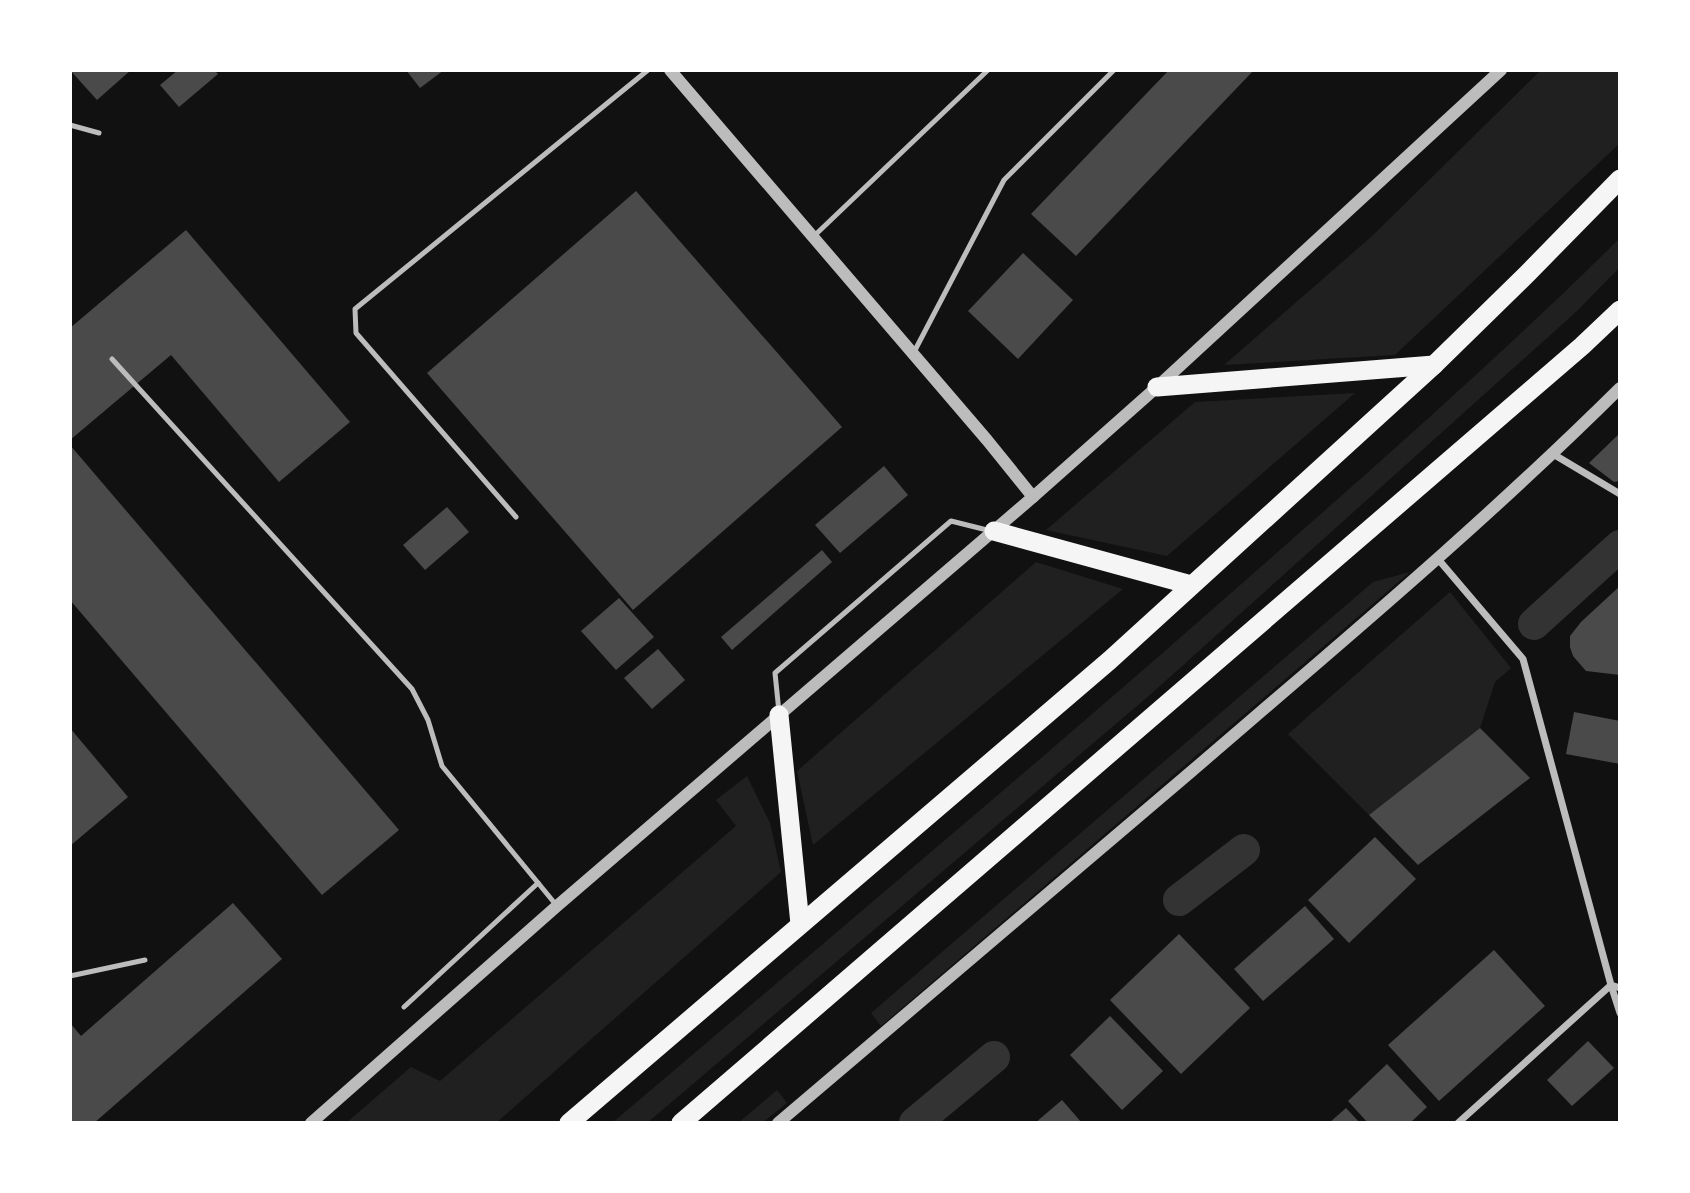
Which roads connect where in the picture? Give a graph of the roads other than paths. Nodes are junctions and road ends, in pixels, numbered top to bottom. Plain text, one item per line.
1 (648, 70) edge
2 (670, 70) edge
3 (988, 70) edge
4 (1114, 70) edge
5 (1501, 70) edge
6 (70, 125) edge
7 (99, 133) dead end
8 (1620, 179) edge
9 (813, 237) junction
10 (1620, 310) edge
11 (913, 354) junction
12 (111, 359) dead end
13 (1434, 365) junction
14 (1157, 387) junction
15 (1620, 388) edge
16 (1553, 454) junction
17 (1620, 494) edge
18 (1033, 497) junction
19 (516, 517) dead end
20 (994, 531) junction
21 (1438, 559) junction
22 (1191, 585) junction
23 (779, 715) junction
24 (538, 883) junction
25 (557, 906) junction
26 (800, 924) junction
27 (145, 960) dead end
28 (70, 976) edge
29 (1611, 985) junction
30 (1620, 988) edge
31 (404, 1007) dead end
32 (1620, 1013) edge
33 (311, 1123) edge
34 (569, 1123) edge
35 (681, 1123) edge
36 (778, 1123) edge
37 (1458, 1123) edge

1 - 19 lane
2 - 9 street
3 - 9 lane
4 - 11 lane
5 - 14 street
6 - 7 lane
8 - 13 highway
9 - 11 street
10 - 35 highway
11 - 18 street
12 - 24 lane
13 - 14 highway
13 - 22 highway
14 - 18 street
15 - 16 street
16 - 17 street
16 - 21 street
18 - 20 street
20 - 22 highway
20 - 23 street
20 - 23 lane
21 - 29 street
21 - 36 street
22 - 26 highway
23 - 25 street
23 - 26 highway
24 - 25 lane
24 - 31 lane
25 - 33 street
26 - 34 highway
27 - 28 lane
29 - 30 street
29 - 32 street
29 - 37 street

